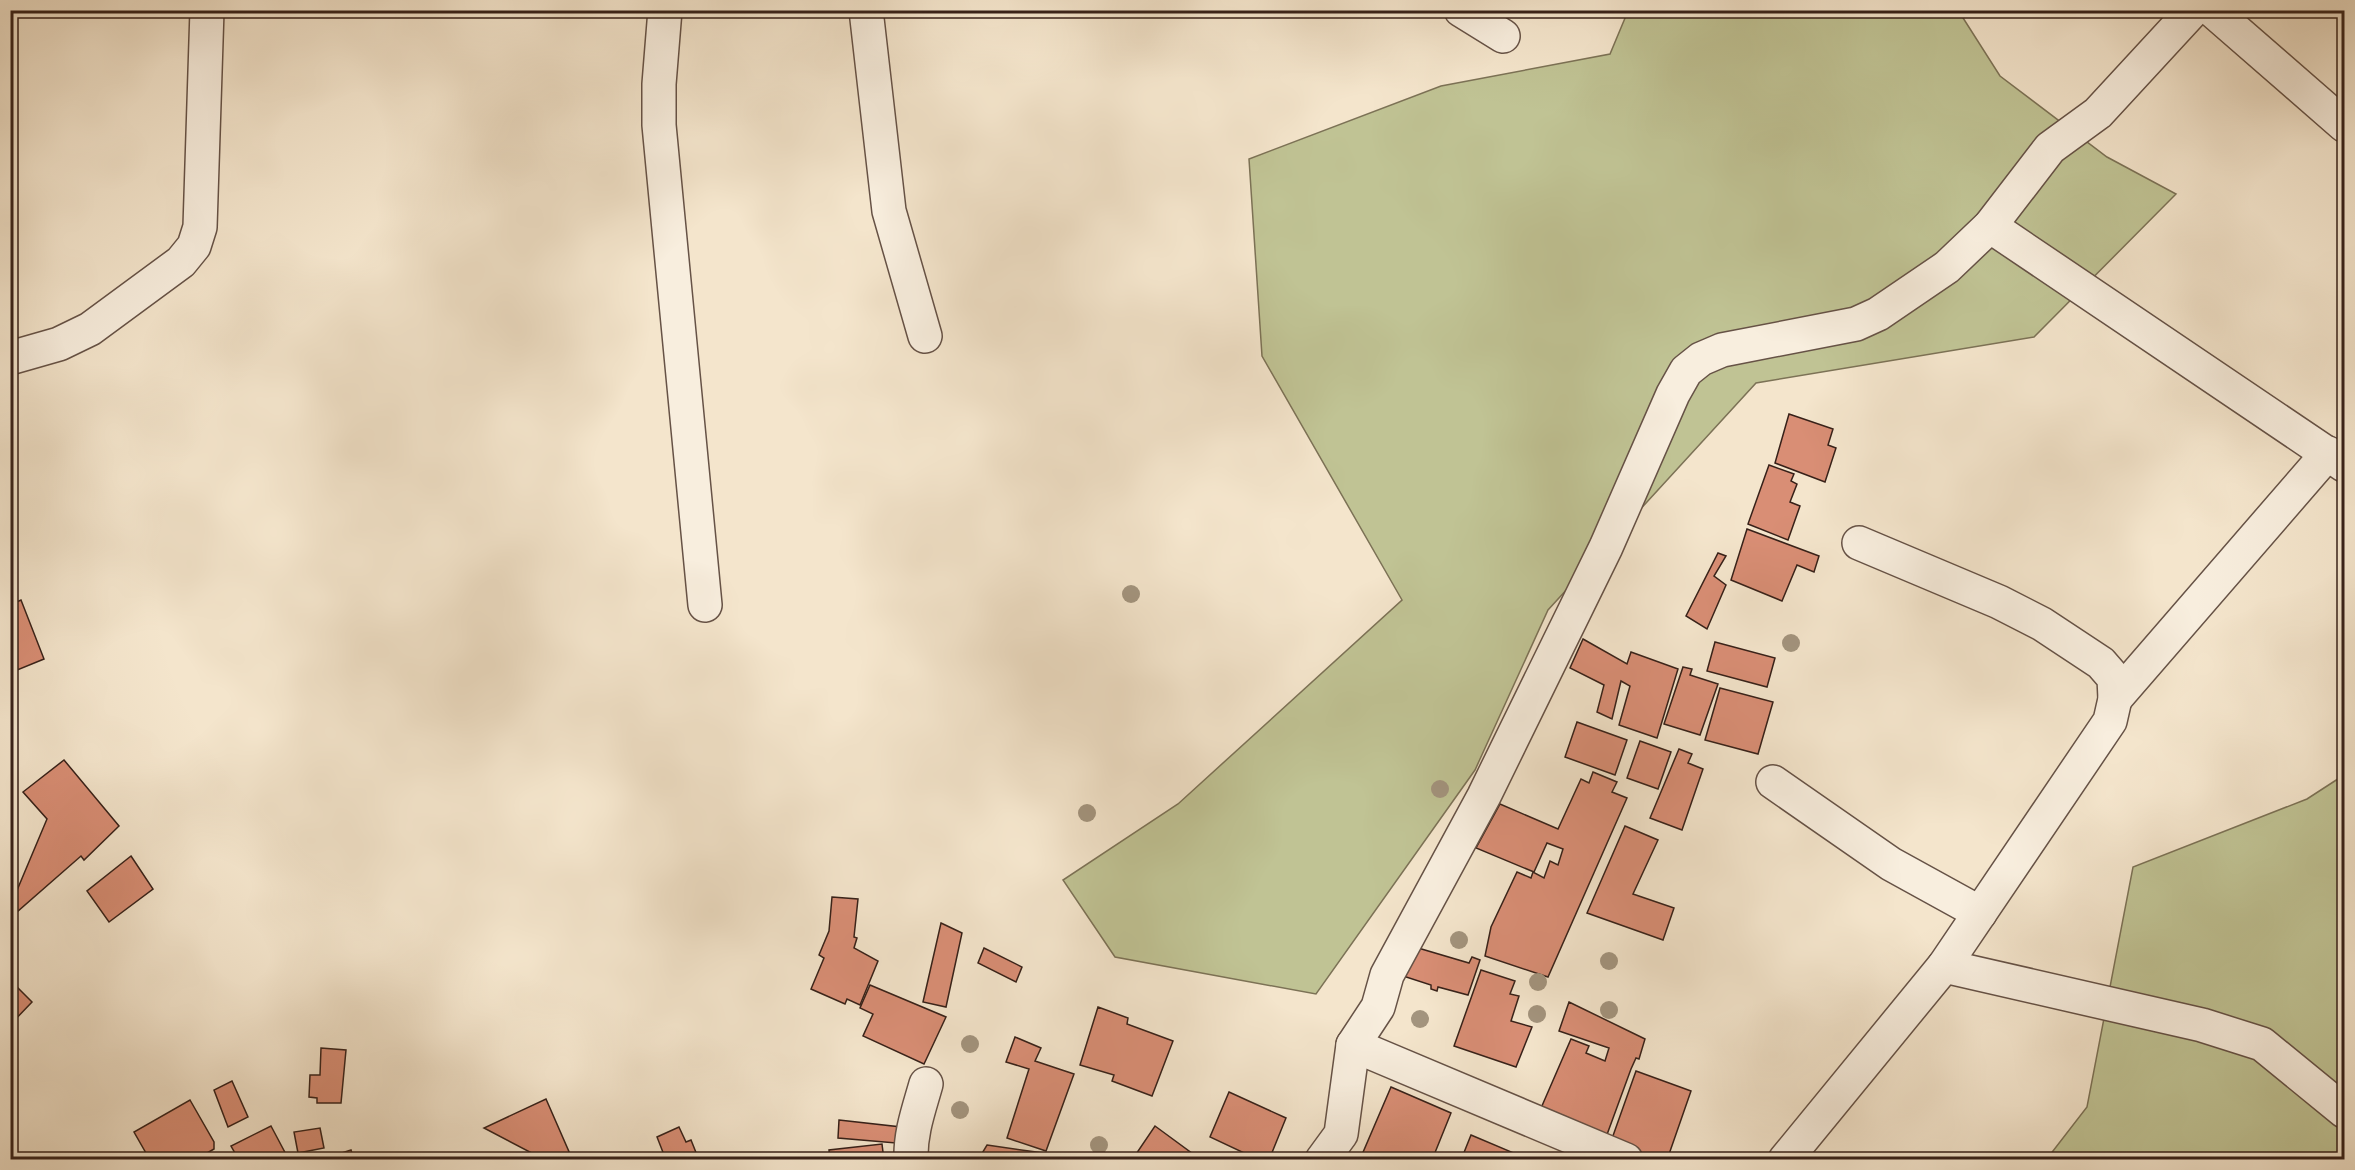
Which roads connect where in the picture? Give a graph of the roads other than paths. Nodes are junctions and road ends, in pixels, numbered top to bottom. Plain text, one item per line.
1 (207, 10) edge
2 (665, 10) edge
3 (866, 10) edge
4 (1461, 10) edge
5 (2193, 10) edge
6 (2212, 10) edge
7 (1503, 36) dead end
8 (2344, 124) edge
9 (1990, 226) junction
10 (925, 336) dead end
11 (10, 358) edge
12 (2336, 459) edge
13 (1859, 543) dead end
14 (705, 605) dead end
15 (2115, 699) junction
16 (1773, 782) dead end
17 (1980, 913) junction
18 (1944, 966) junction
19 (1353, 1045) junction
20 (926, 1084) dead end
21 (2344, 1111) edge
22 (911, 1160) edge
23 (1322, 1160) edge
24 (1626, 1160) edge
25 (1785, 1160) edge

1 - 11 street
2 - 14 street
3 - 10 street
4 - 7 street
5 - 9 street
6 - 8 street
9 - 12 street
9 - 19 street
12 - 15 street
13 - 15 street
15 - 17 street
16 - 17 street
17 - 18 street
18 - 21 street
18 - 25 street
19 - 23 street
19 - 24 street
20 - 22 street

